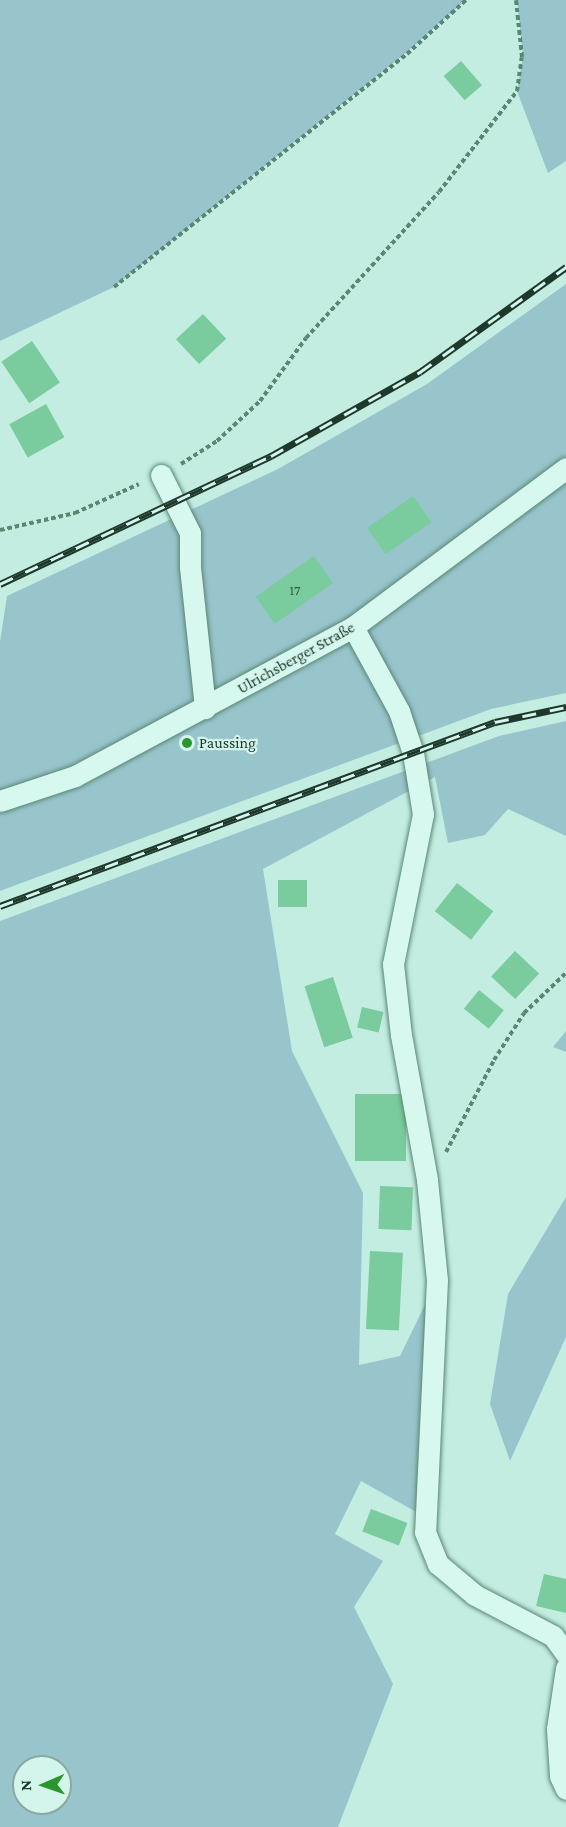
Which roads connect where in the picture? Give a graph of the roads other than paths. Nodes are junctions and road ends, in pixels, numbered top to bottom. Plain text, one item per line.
1 (566, 468) edge
2 (161, 475) road end
3 (353, 627) junction
4 (205, 708) junction
5 (0, 801) edge
6 (566, 1654) edge
7 (566, 1668) edge
8 (566, 1789) edge

1 - 3 street, Ulrichsberger Straße
2 - 4 street
3 - 4 street, Ulrichsberger Straße
3 - 6 street
4 - 5 street, Ulrichsberger Straße
7 - 8 street

